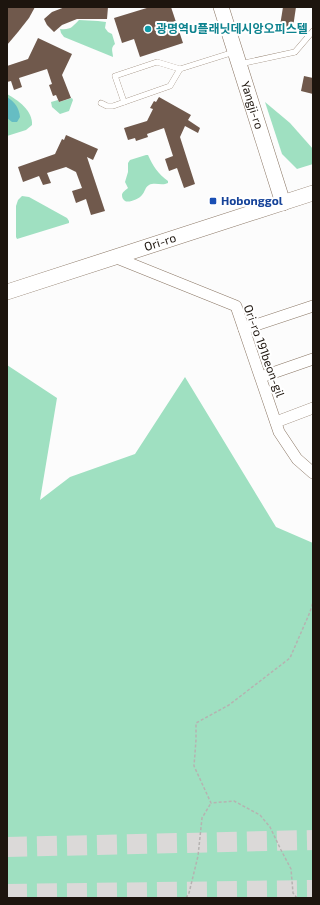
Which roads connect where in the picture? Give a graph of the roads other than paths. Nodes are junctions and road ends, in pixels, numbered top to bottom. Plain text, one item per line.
1 (221, 7) edge
2 (313, 31) edge
3 (237, 58) junction
4 (180, 69) junction
5 (124, 102) junction
6 (101, 103) dead end
7 (313, 193) edge
8 (283, 203) junction
9 (114, 257) junction
10 (7, 292) edge
11 (313, 306) edge
12 (244, 329) junction
13 (313, 359) edge
14 (261, 377) junction
15 (313, 408) edge
16 (276, 422) junction
17 (313, 473) edge

1 - 3 main road, Yangji-ro
2 - 3 lane
3 - 4 lane
3 - 8 main road, Yangji-ro
4 - 5 lane
4 - 5 lane
5 - 6 lane
7 - 8 main road, Ori-ro
8 - 9 main road, Ori-ro
9 - 10 main road, Ori-ro
9 - 12 street, Ori-ro 191beon-gil
11 - 12 street
12 - 14 street, Ori-ro 191beon-gil
13 - 14 street
14 - 16 street, Ori-ro 191beon-gil
15 - 16 street
16 - 17 street, Ori-ro 191beon-gil

